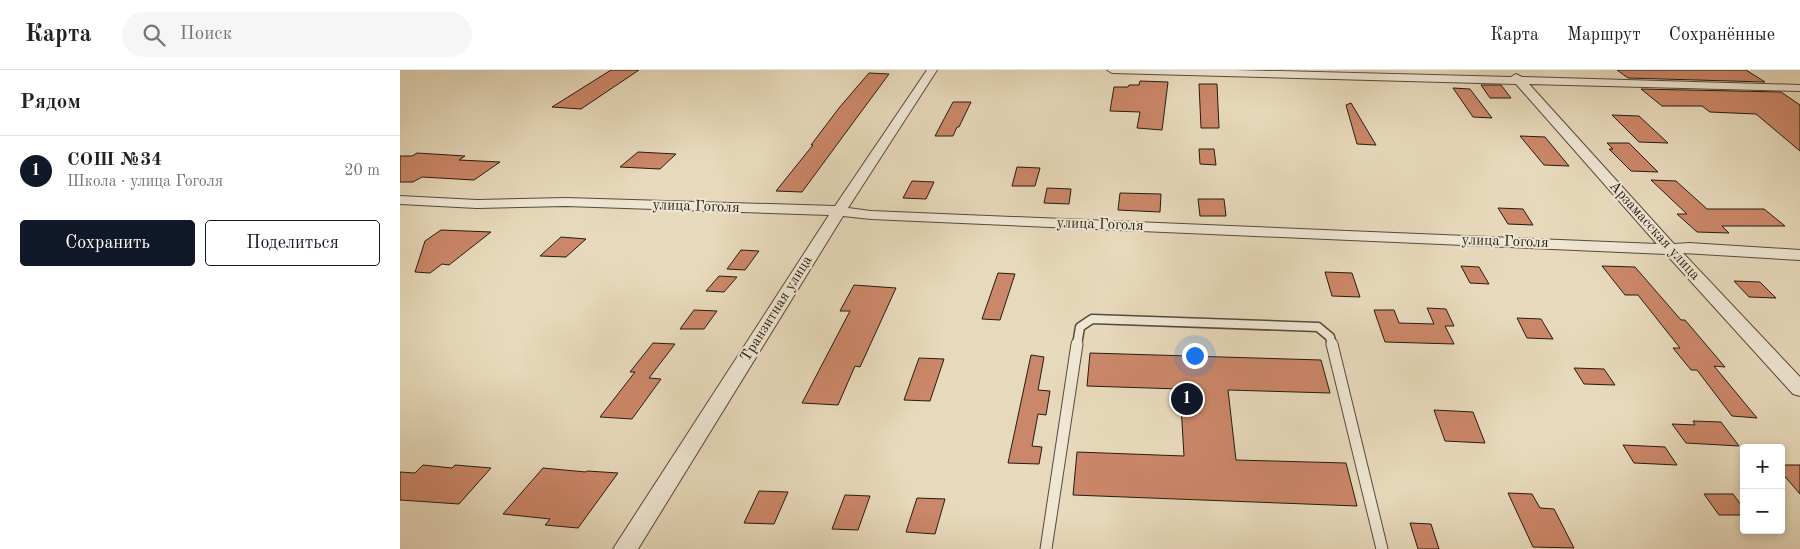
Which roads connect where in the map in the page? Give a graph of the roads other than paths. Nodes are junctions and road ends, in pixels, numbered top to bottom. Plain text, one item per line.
1 (932, 70) edge
2 (1112, 70) edge
3 (1515, 75) edge
4 (1800, 88) edge
5 (400, 200) edge
6 (839, 211) junction
7 (1670, 249) junction
8 (1800, 255) edge
9 (1800, 389) edge
10 (625, 549) edge
11 (1046, 549) edge
12 (1382, 549) edge

1 - 6 street, Транзитная улица
2 - 3 street
3 - 4 street
3 - 7 street, Арзамасская улица
5 - 6 street, улица Гоголя
6 - 7 street, улица Гоголя
6 - 10 street, Транзитная улица
7 - 8 street, улица Гоголя
7 - 9 street, Арзамасская улица
11 - 12 lane

